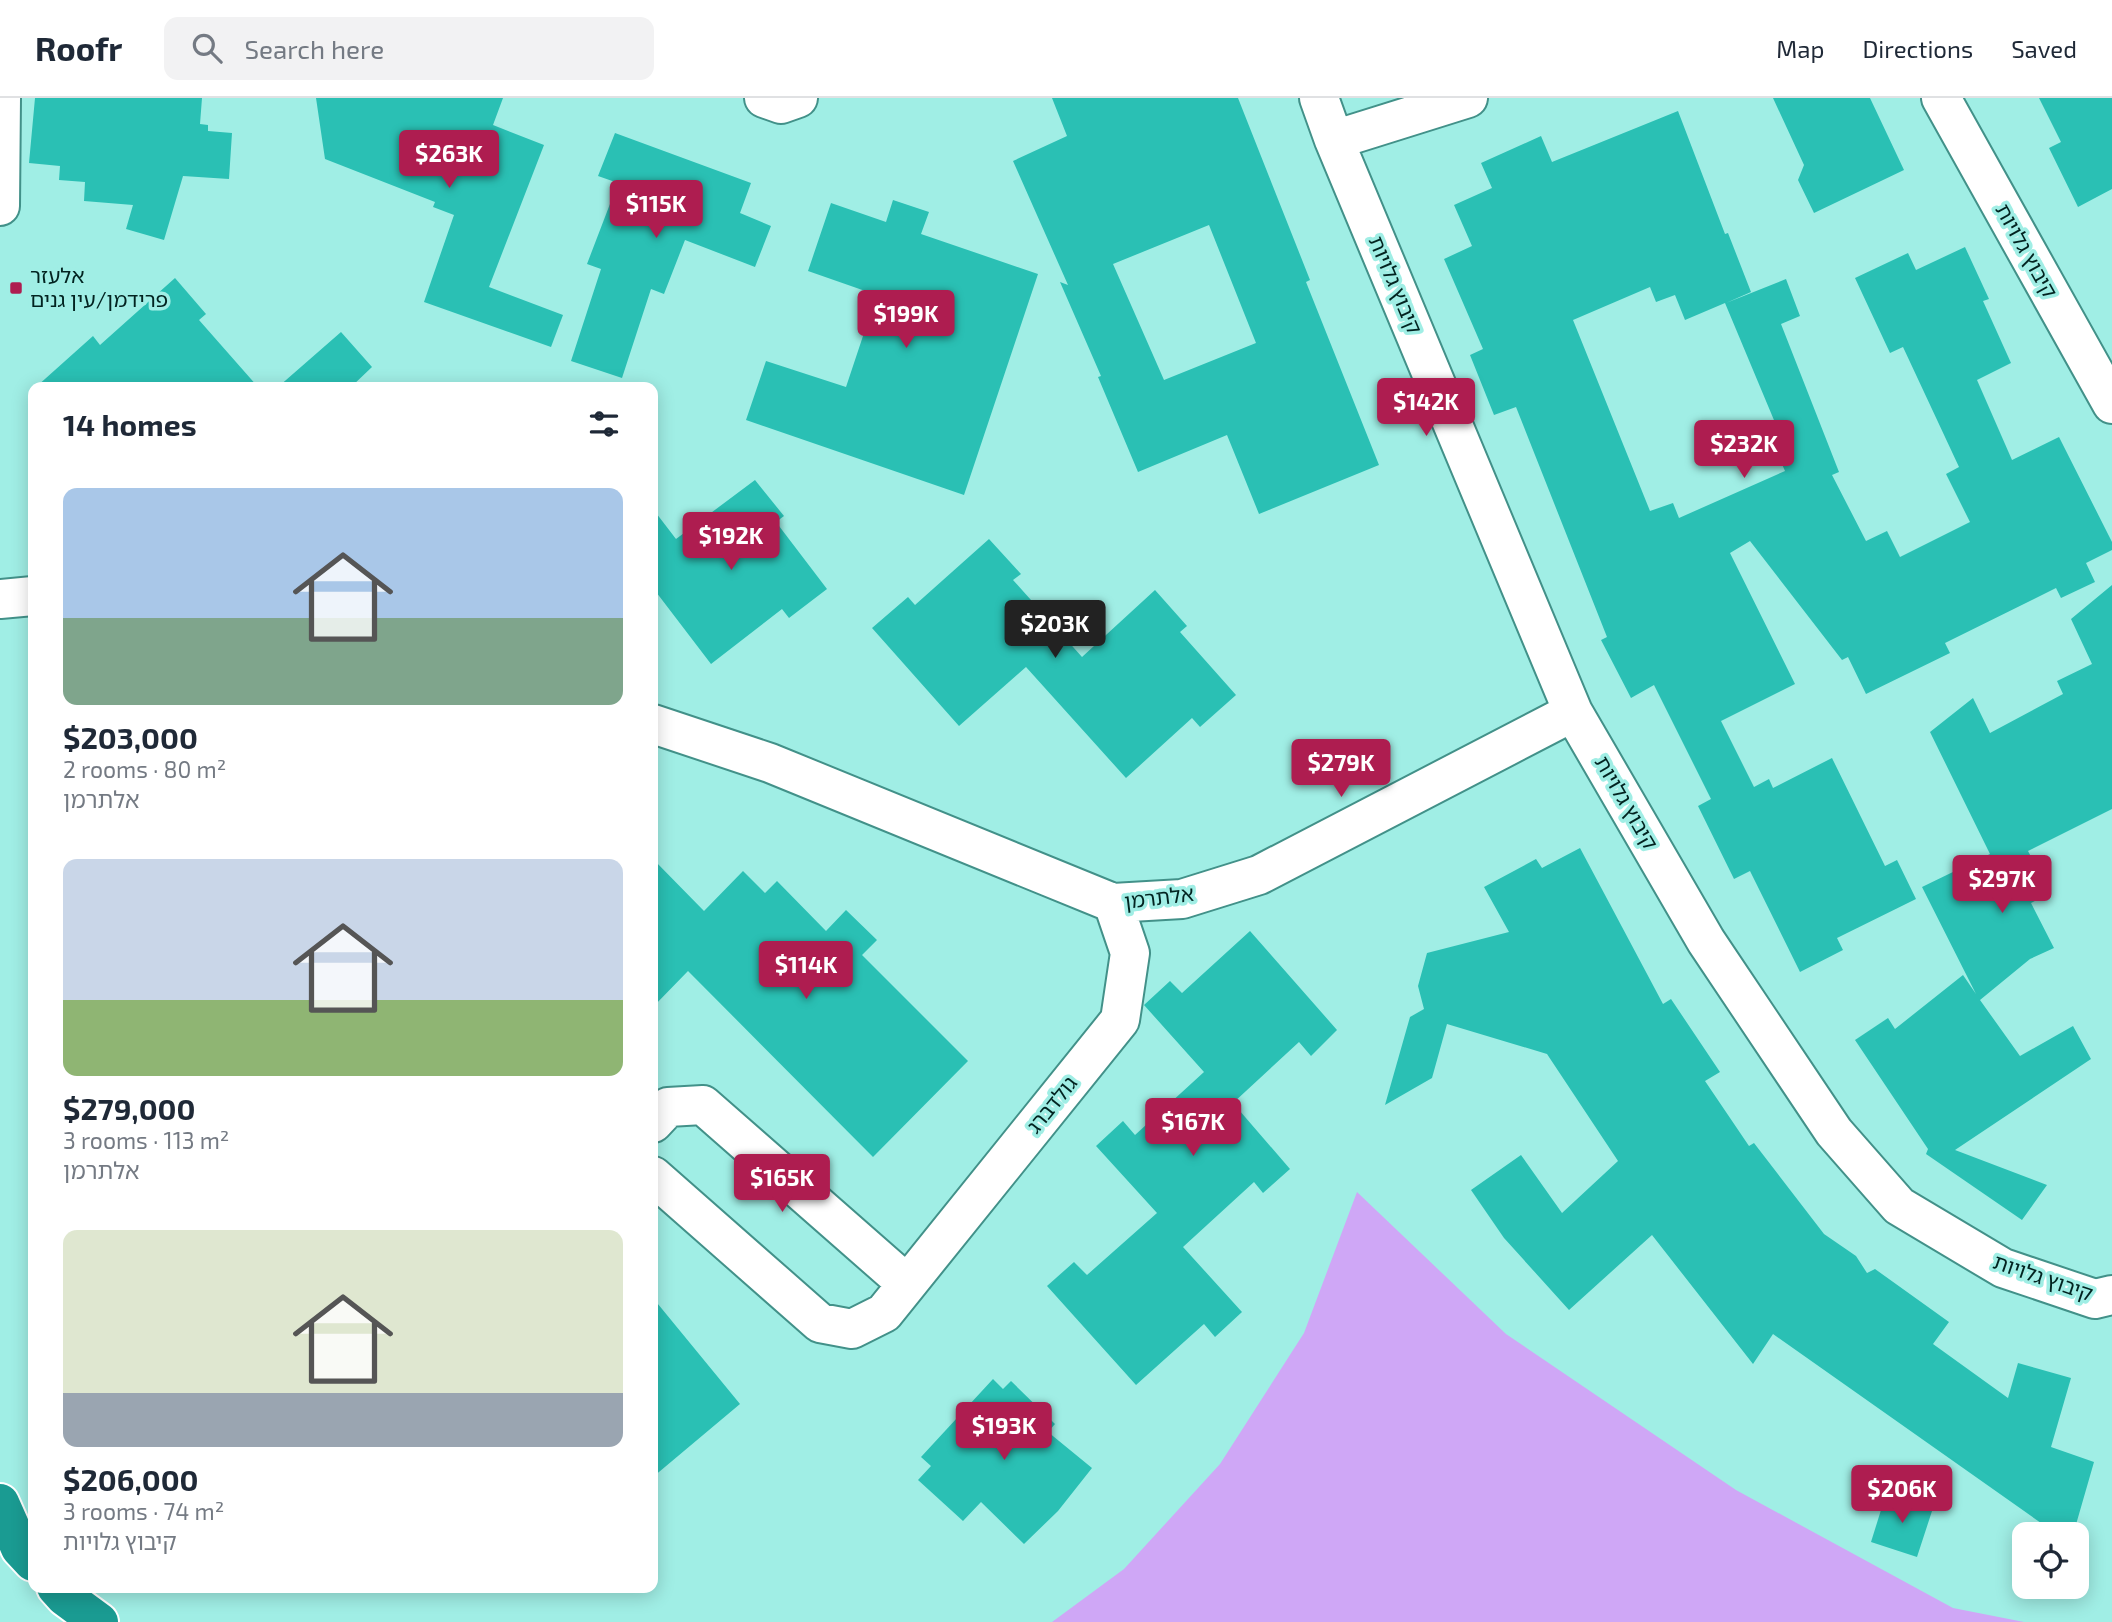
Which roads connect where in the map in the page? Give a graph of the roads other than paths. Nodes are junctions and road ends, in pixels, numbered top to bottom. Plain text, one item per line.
1 (1, 98) edge
2 (764, 98) edge
3 (798, 98) edge
4 (1319, 98) edge
5 (1468, 98) edge
6 (1941, 98) edge
7 (1334, 140) junction
8 (0, 206) edge
9 (2112, 404) edge
10 (28, 596) edge
11 (0, 599) edge
12 (1573, 712) junction
13 (658, 726) edge
14 (1113, 903) junction
15 (658, 1118) edge
16 (658, 1180) edge
17 (907, 1284) junction
18 (2112, 1295) edge
19 (0, 1503) edge
20 (28, 1557) edge
21 (61, 1593) edge
22 (99, 1622) edge

1 - 8 street
2 - 3 street
4 - 7 street, קיבוץ גלויות
5 - 7 street
6 - 9 street, קיבוץ גלויות
7 - 12 street, קיבוץ גלויות
10 - 11 street
12 - 14 street, אלתרמן
12 - 18 street, קיבוץ גלויות
13 - 14 street, אלתרמן
14 - 17 street, גולדברג
15 - 17 street
16 - 17 street, גולדברג
19 - 20 highway
21 - 22 highway

